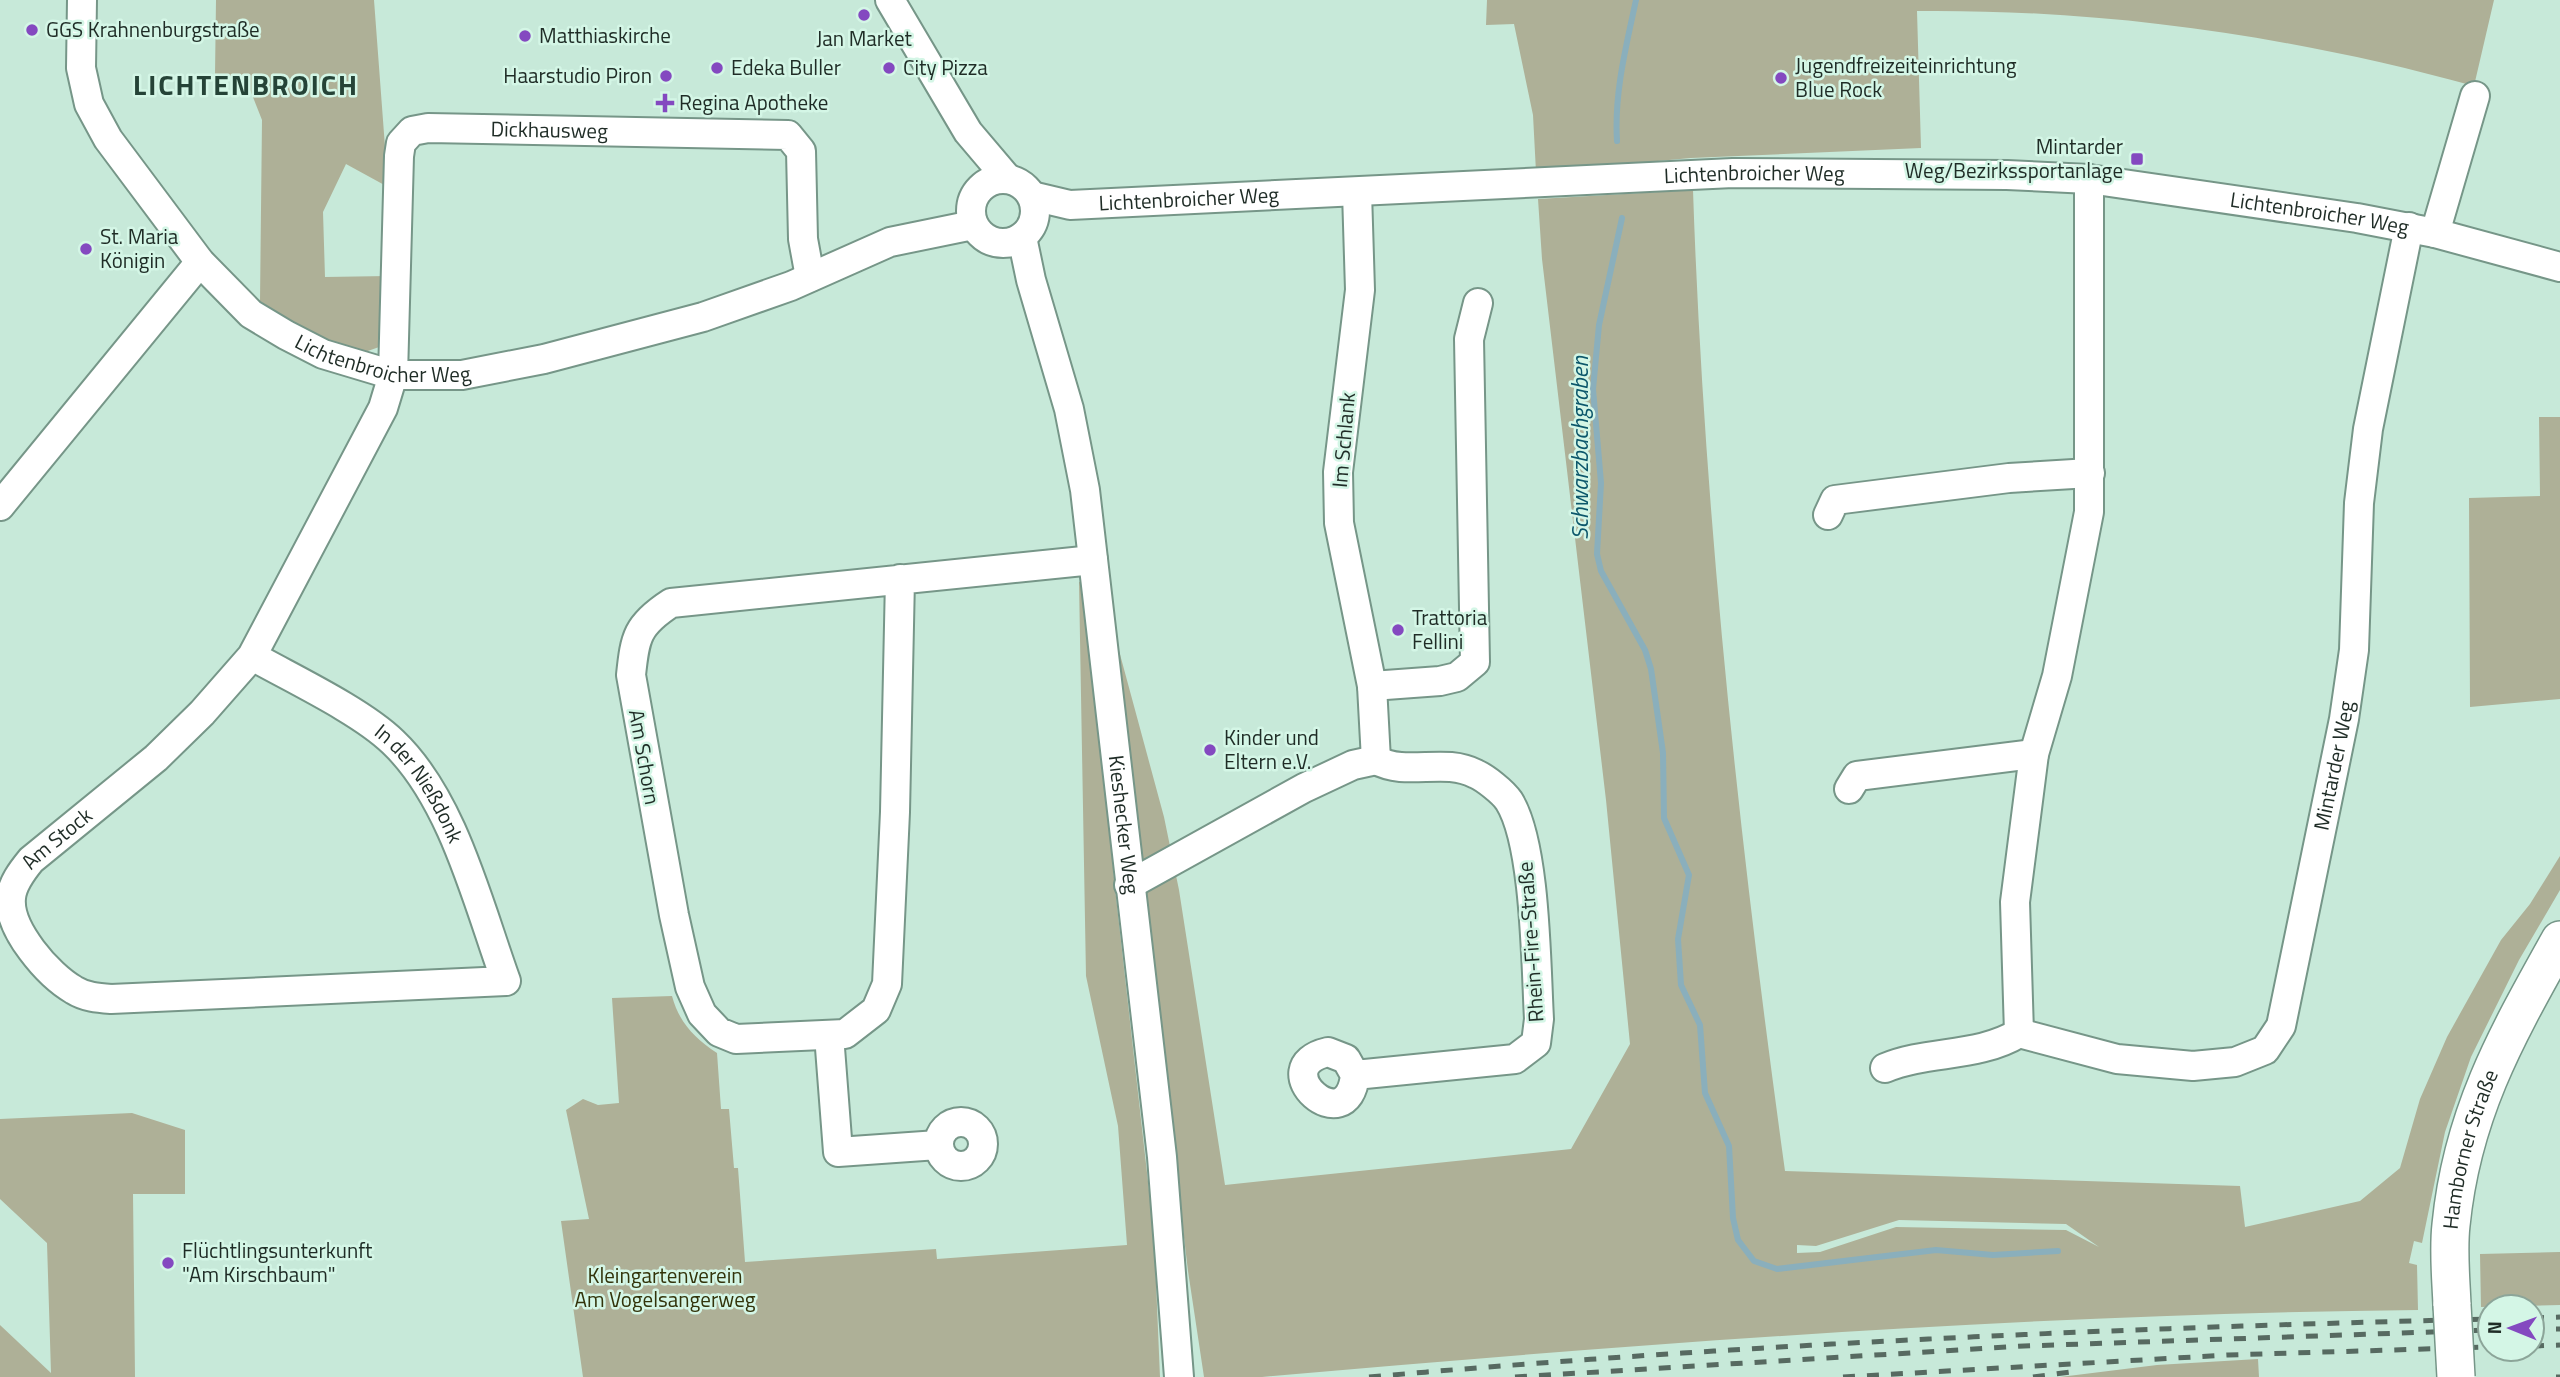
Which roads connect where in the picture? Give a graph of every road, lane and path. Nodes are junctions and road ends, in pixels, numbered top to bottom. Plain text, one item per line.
1 (82, 0) edge
2 (890, 0) edge
3 (2475, 96) dead end
4 (968, 132) junction
5 (1007, 178) junction
6 (2089, 179) junction
7 (1357, 192) junction
8 (974, 206) junction
9 (1021, 224) junction
10 (2422, 230) junction
11 (200, 262) junction
12 (2560, 267) edge
13 (810, 277) junction
14 (1478, 303) dead end
15 (393, 375) junction
16 (2090, 473) junction
17 (0, 506) edge
18 (1828, 516) dead end
19 (1093, 560) junction
20 (900, 579) junction
21 (253, 656) junction
22 (1372, 686) junction
23 (2034, 754) junction
24 (1376, 760) junction
25 (1849, 789) dead end
26 (1129, 885) junction
27 (2560, 940) edge
28 (506, 981) joint
29 (2019, 1033) junction
30 (830, 1035) junction
31 (1885, 1068) dead end
32 (1355, 1075) dead end
33 (938, 1145) dead end
34 (1180, 1377) edge
35 (2456, 1377) edge

1 - 11 street, Lichtenbroicher Weg
2 - 4 street
3 - 10 street, Lichtenbroicher Weg
4 - 5 street
4 - 8 street
5 - 8 street, Lichtenbroicher Weg
5 - 9 street
6 - 7 street, Lichtenbroicher Weg
6 - 10 street, Lichtenbroicher Weg
6 - 16 street
7 - 9 street, Lichtenbroicher Weg
7 - 22 street, Im Schlank
8 - 9 street
8 - 13 street, Lichtenbroicher Weg
9 - 19 street, Kieshecker Weg
10 - 12 street, Lichtenbroicher Weg
10 - 29 street, Mintarder Weg
11 - 15 street, Lichtenbroicher Weg
11 - 17 street
13 - 15 street, Lichtenbroicher Weg
13 - 15 street, Dickhausweg
14 - 22 street
15 - 21 street, Am Stock
16 - 18 street
16 - 23 street
19 - 20 street, Am Schorn
19 - 26 street, Kieshecker Weg
20 - 30 street, Am Schorn
20 - 30 street, Am Schorn
21 - 28 street, In der Nießdonk
21 - 28 street, Am Stock
22 - 24 street, Im Schlank
23 - 25 street
23 - 29 street
24 - 26 street
24 - 32 street, Rhein-Fire-Straße
26 - 34 street, Kieshecker Weg
27 - 35 main road, Hamborner Straße, bridge
29 - 31 street
30 - 33 street

